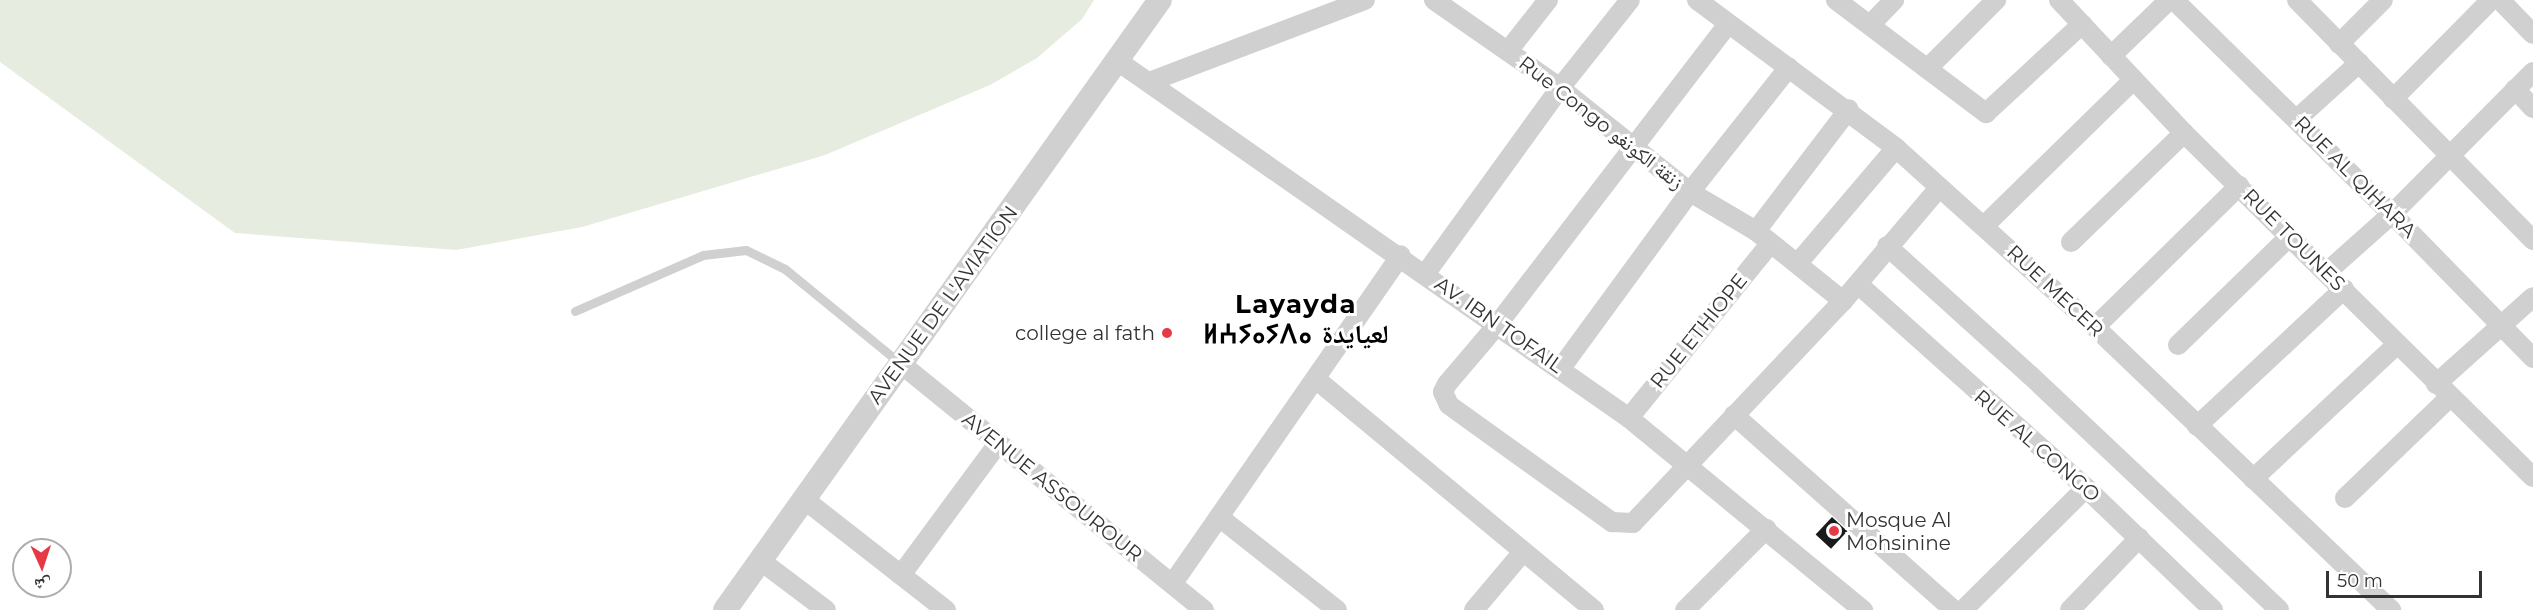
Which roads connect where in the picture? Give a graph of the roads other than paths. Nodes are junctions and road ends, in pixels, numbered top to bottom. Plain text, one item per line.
1 (1160, 0) edge
2 (1365, 0) edge
3 (1434, 0) edge
4 (1548, 0) edge
5 (1630, 0) edge
6 (1696, 0) edge
7 (1836, 0) edge
8 (1894, 0) edge
9 (1996, 0) edge
10 (2059, 0) edge
11 (2171, 0) edge
12 (2297, 0) edge
13 (2383, 0) edge
14 (2491, 0) edge
15 (2500, 0) edge
16 (1728, 24) junction
17 (2082, 24) junction
18 (1870, 25) junction
19 (2533, 34) edge
20 (2339, 44) junction
21 (1508, 51) junction
22 (2111, 56) junction
23 (1119, 62) junction
24 (2359, 63) junction
25 (1789, 67) junction
26 (1927, 69) junction
27 (2533, 72) edge
28 (2133, 80) junction
29 (1149, 82) junction
30 (1560, 88) junction
31 (2515, 89) junction
32 (2393, 99) junction
33 (2533, 108) edge
34 (1849, 109) junction
35 (2297, 119) junction
36 (2184, 133) junction
37 (1896, 148) junction
38 (1634, 149) junction
39 (2449, 156) junction
40 (2239, 186) junction
41 (1939, 188) junction
42 (1690, 192) junction
43 (2392, 214) junction
44 (1984, 226) junction
45 (2290, 236) junction
46 (1763, 238) junction
47 (2533, 240) edge
48 (2072, 242) dead end
49 (1887, 246) junction
50 (1401, 255) junction
51 (1798, 263) junction
52 (2328, 271) junction
53 (1426, 273) junction
54 (1858, 284) junction
55 (2344, 289) junction
56 (2533, 297) edge
57 (1843, 301) junction
58 (575, 310) dead end
59 (1498, 324) junction
60 (2502, 326) junction
61 (2095, 327) junction
62 (2178, 345) dead end
63 (2396, 345) junction
64 (2533, 358) edge
65 (900, 363) junction
66 (1561, 368) junction
67 (1317, 380) junction
68 (2443, 391) junction
69 (1734, 415) junction
70 (1629, 418) junction
71 (2197, 426) junction
72 (997, 445) junction
73 (1689, 465) junction
74 (2533, 477) edge
75 (2253, 479) junction
76 (2086, 488) junction
77 (2345, 498) dead end
78 (805, 500) junction
79 (1219, 517) junction
80 (1766, 529) junction
81 (2139, 538) junction
82 (1522, 553) junction
83 (761, 561) junction
84 (901, 575) junction
85 (1173, 583) junction
86 (725, 610) edge
87 (826, 610) edge
88 (946, 610) edge
89 (1204, 610) edge
90 (1337, 610) edge
91 (1474, 610) edge
92 (1594, 610) edge
93 (1685, 610) edge
94 (1863, 610) edge
95 (1954, 610) edge
96 (1963, 610) edge
97 (2070, 610) edge
98 (2213, 610) edge
99 (2279, 610) edge
100 (2391, 610) edge

1 - 23 street, AVENUE DE L'AVIATION
2 - 29 street
3 - 21 street, Rue Congo زنقة الكونغو
4 - 21 street
5 - 30 street
6 - 16 street, RUE MECER
7 - 18 street
8 - 18 street
9 - 26 street
10 - 17 street, RUE TOUNES
11 - 22 street
11 - 35 street, RUE AL QIHARA
12 - 20 street
13 - 20 street
14 - 32 street
15 - 19 street
16 - 25 street, RUE MECER
16 - 38 street
17 - 22 street, RUE TOUNES
17 - 26 street
18 - 26 street
20 - 24 street
21 - 30 street, Rue Congo زنقة الكونغو
22 - 28 street, RUE TOUNES
23 - 29 street, AV. IBN TOFAIL
23 - 65 street, AVENUE DE L'AVIATION
24 - 32 street
24 - 35 street
25 - 34 street, RUE MECER
25 - 42 street
27 - 31 street
28 - 36 street, RUE TOUNES
28 - 44 street
29 - 50 street, AV. IBN TOFAIL
30 - 38 street, Rue Congo زنقة الكونغو
30 - 53 street
31 - 33 street
31 - 39 street
32 - 39 street
34 - 37 street, RUE MECER
34 - 46 street, RUE ETHIOPE
35 - 43 street, RUE AL QIHARA
36 - 40 street, RUE TOUNES
36 - 48 street
37 - 41 street, RUE MECER
37 - 51 street
38 - 42 street, Rue Congo زنقة الكونغو
38 - 59 street
39 - 43 street
39 - 47 street
40 - 45 street, RUE TOUNES
40 - 61 street
41 - 44 street, RUE MECER
41 - 49 street
42 - 46 street, Rue Congo زنقة الكونغو
42 - 66 street
43 - 52 street
43 - 60 street, RUE AL QIHARA
44 - 61 street, RUE MECER
45 - 52 street, RUE TOUNES
45 - 62 street
46 - 51 street, Rue Congo زنقة الكونغو
46 - 70 street, RUE ETHIOPE
49 - 54 street
49 - 99 street
50 - 53 street, AV. IBN TOFAIL
50 - 67 street
51 - 57 street, Rue Congo زنقة الكونغو
52 - 55 street, RUE TOUNES
53 - 59 street, AV. IBN TOFAIL
54 - 57 street
54 - 76 street, RUE AL CONGO
55 - 63 street, RUE TOUNES
55 - 71 street
56 - 60 street
57 - 69 street
58 - 65 lane
59 - 66 street, AV. IBN TOFAIL
59 - 73 street
60 - 64 street, RUE AL QIHARA
60 - 68 street
61 - 71 street, RUE MECER
63 - 68 street, RUE TOUNES
63 - 75 street
65 - 72 street, AVENUE ASSOUROUR
65 - 78 street, AVENUE DE L'AVIATION
66 - 70 street, AV. IBN TOFAIL
67 - 79 street
67 - 82 street
68 - 74 street, RUE TOUNES
68 - 77 street
69 - 73 street
69 - 95 street
70 - 73 street, AV. IBN TOFAIL
71 - 75 street, RUE MECER
72 - 84 street
72 - 85 street, AVENUE ASSOUROUR
73 - 80 street, AV. IBN TOFAIL
75 - 100 street, RUE MECER
76 - 81 street, RUE AL CONGO
76 - 96 street
78 - 83 street, AVENUE DE L'AVIATION
78 - 84 street
79 - 85 street
79 - 90 street
80 - 93 street
80 - 94 street, AV. IBN TOFAIL
81 - 97 street
81 - 98 street, RUE AL CONGO
82 - 91 street
82 - 92 street
83 - 86 street, AVENUE DE L'AVIATION
83 - 87 street
84 - 88 street
85 - 89 street, AVENUE ASSOUROUR

